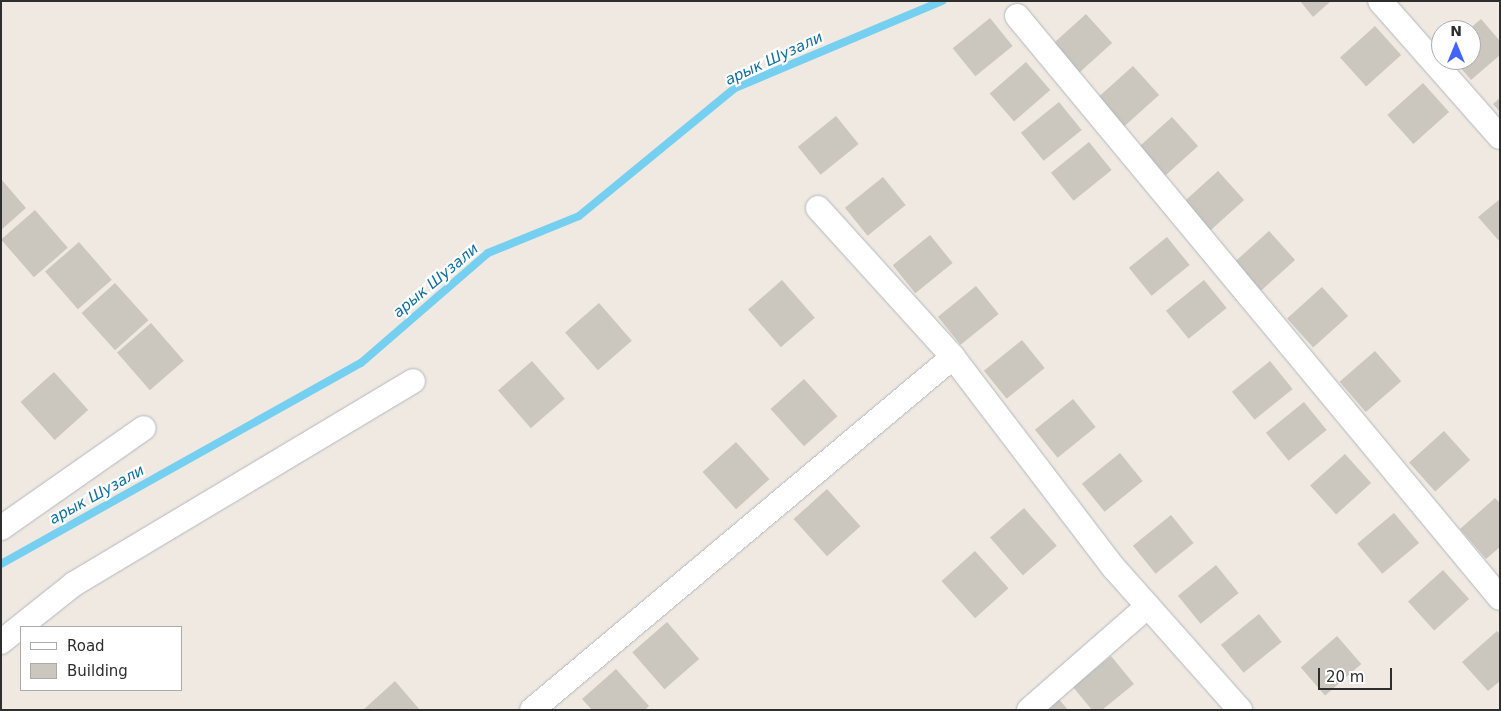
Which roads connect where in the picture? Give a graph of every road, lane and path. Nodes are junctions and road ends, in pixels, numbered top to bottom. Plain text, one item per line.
1 (1380, 1) edge
2 (1017, 16) dead end
3 (1500, 138) edge
4 (818, 208) dead end
5 (953, 357) junction
6 (414, 381) dead end
7 (144, 428) dead end
8 (1, 528) edge
9 (1500, 598) edge
10 (1148, 606) junction
11 (21, 626) edge
12 (20, 627) edge
13 (1, 642) edge
14 (532, 710) edge
15 (1029, 710) edge
16 (1240, 710) edge

1 - 3 street
2 - 9 street
4 - 5 street
5 - 10 street
5 - 14 street
6 - 11 street
7 - 8 street
10 - 15 street
10 - 16 street
12 - 13 street

